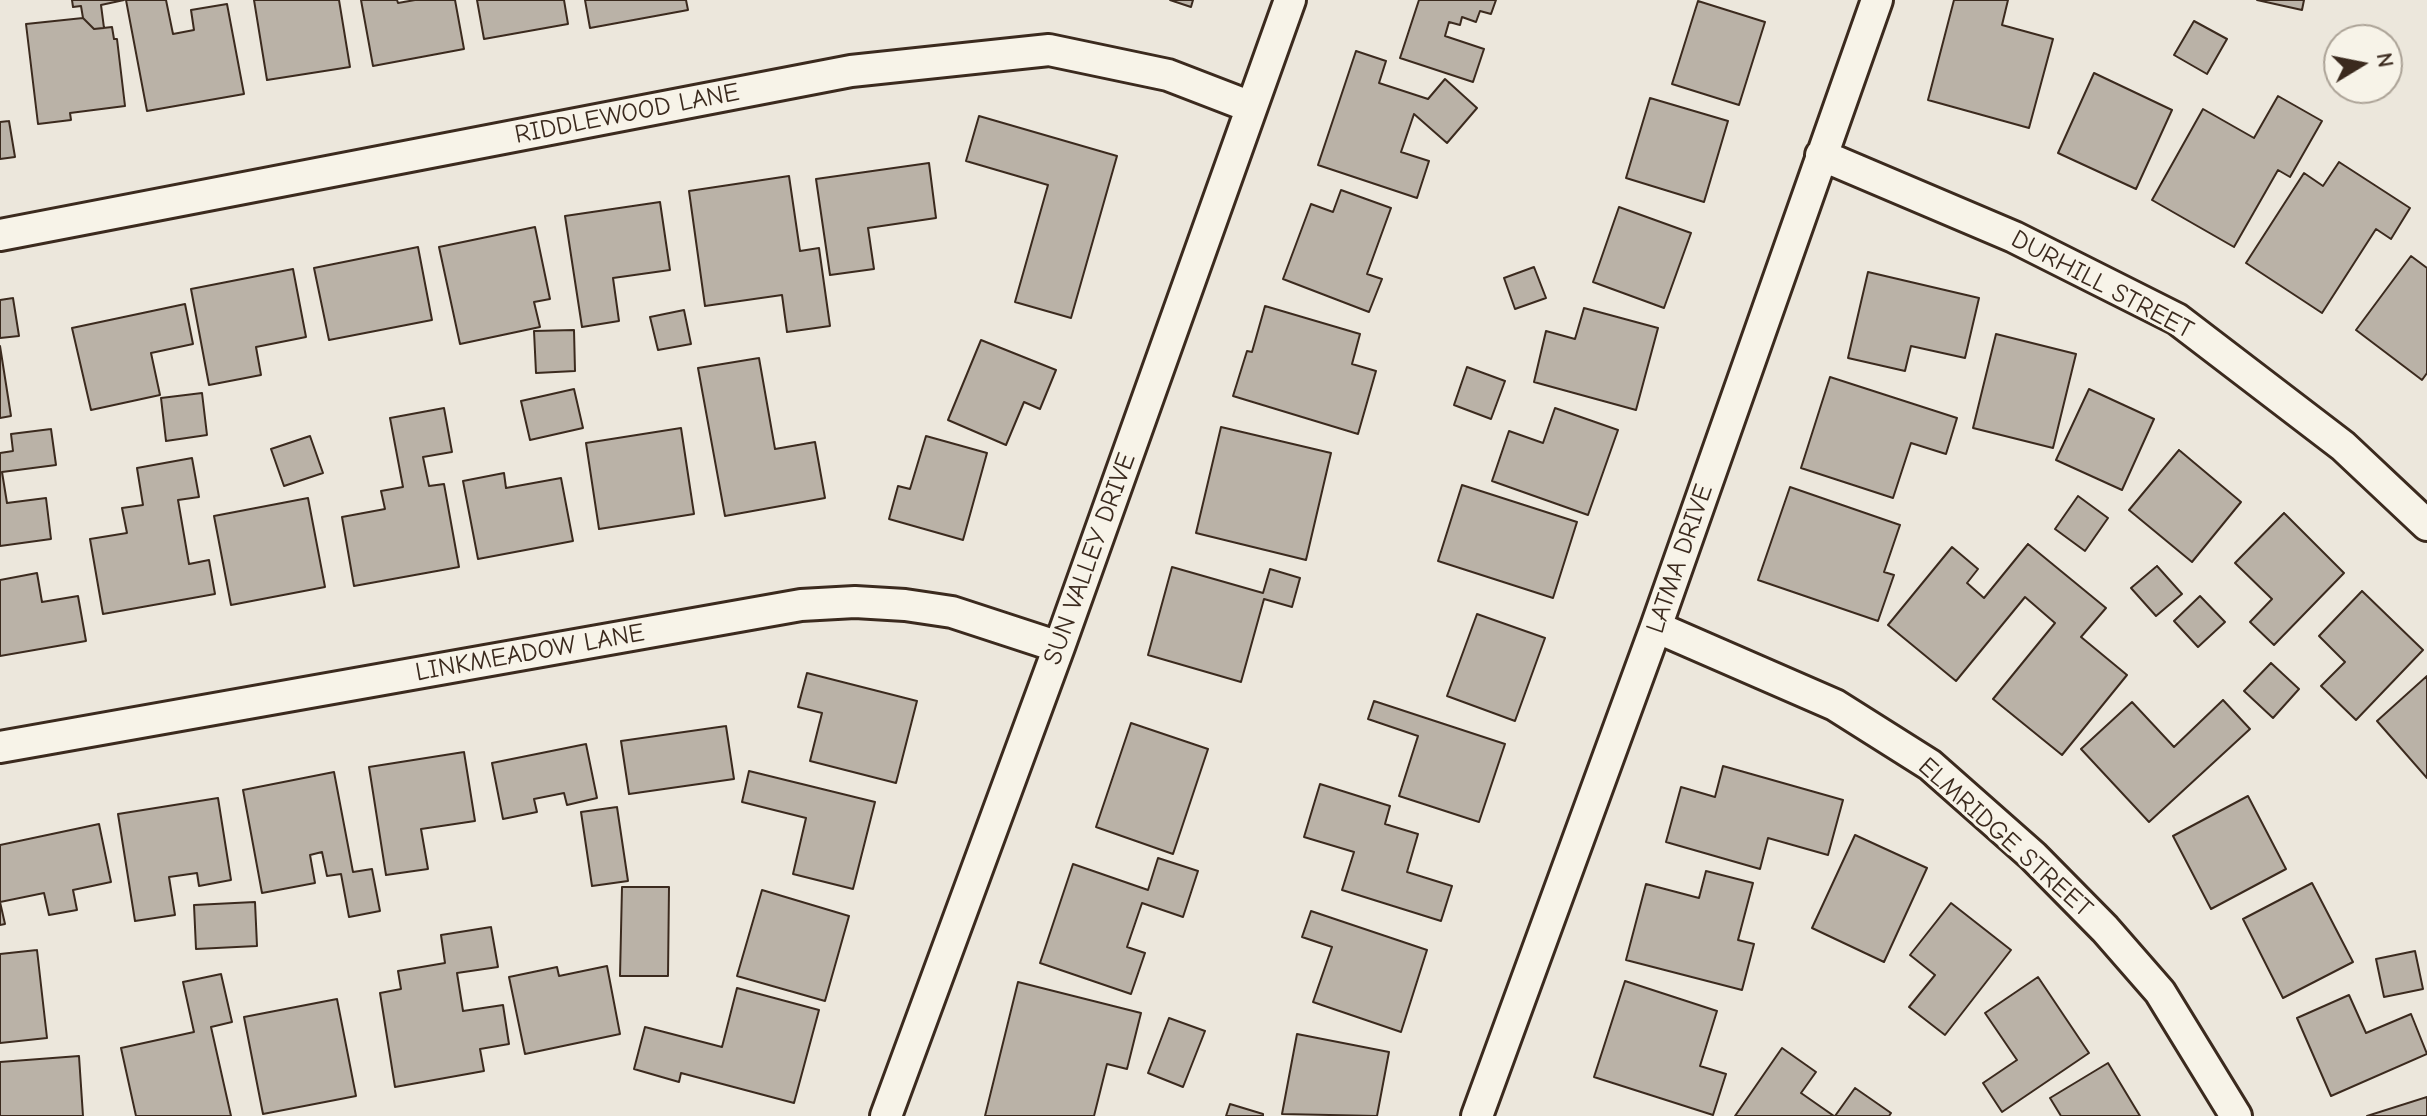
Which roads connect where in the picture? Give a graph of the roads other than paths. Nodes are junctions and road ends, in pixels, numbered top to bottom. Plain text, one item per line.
1 (1290, 0) edge
2 (1877, 0) edge
3 (1251, 107) junction
4 (1821, 155) junction
5 (0, 235) edge
6 (2427, 525) edge
7 (1656, 627) junction
8 (1059, 647) junction
9 (0, 747) edge
10 (1482, 1114) edge
11 (886, 1116) edge
12 (2236, 1116) edge

1 - 3 street, SUN VALLEY DRIVE
2 - 4 street, LATMA DRIVE
3 - 5 street, RIDDLEWOOD LANE
3 - 8 street, SUN VALLEY DRIVE
4 - 6 street, DURHILL STREET
4 - 7 street, LATMA DRIVE
7 - 10 street, LATMA DRIVE
7 - 12 street, ELMRIDGE STREET
8 - 9 street, LINKMEADOW LANE
8 - 11 street, SUN VALLEY DRIVE

